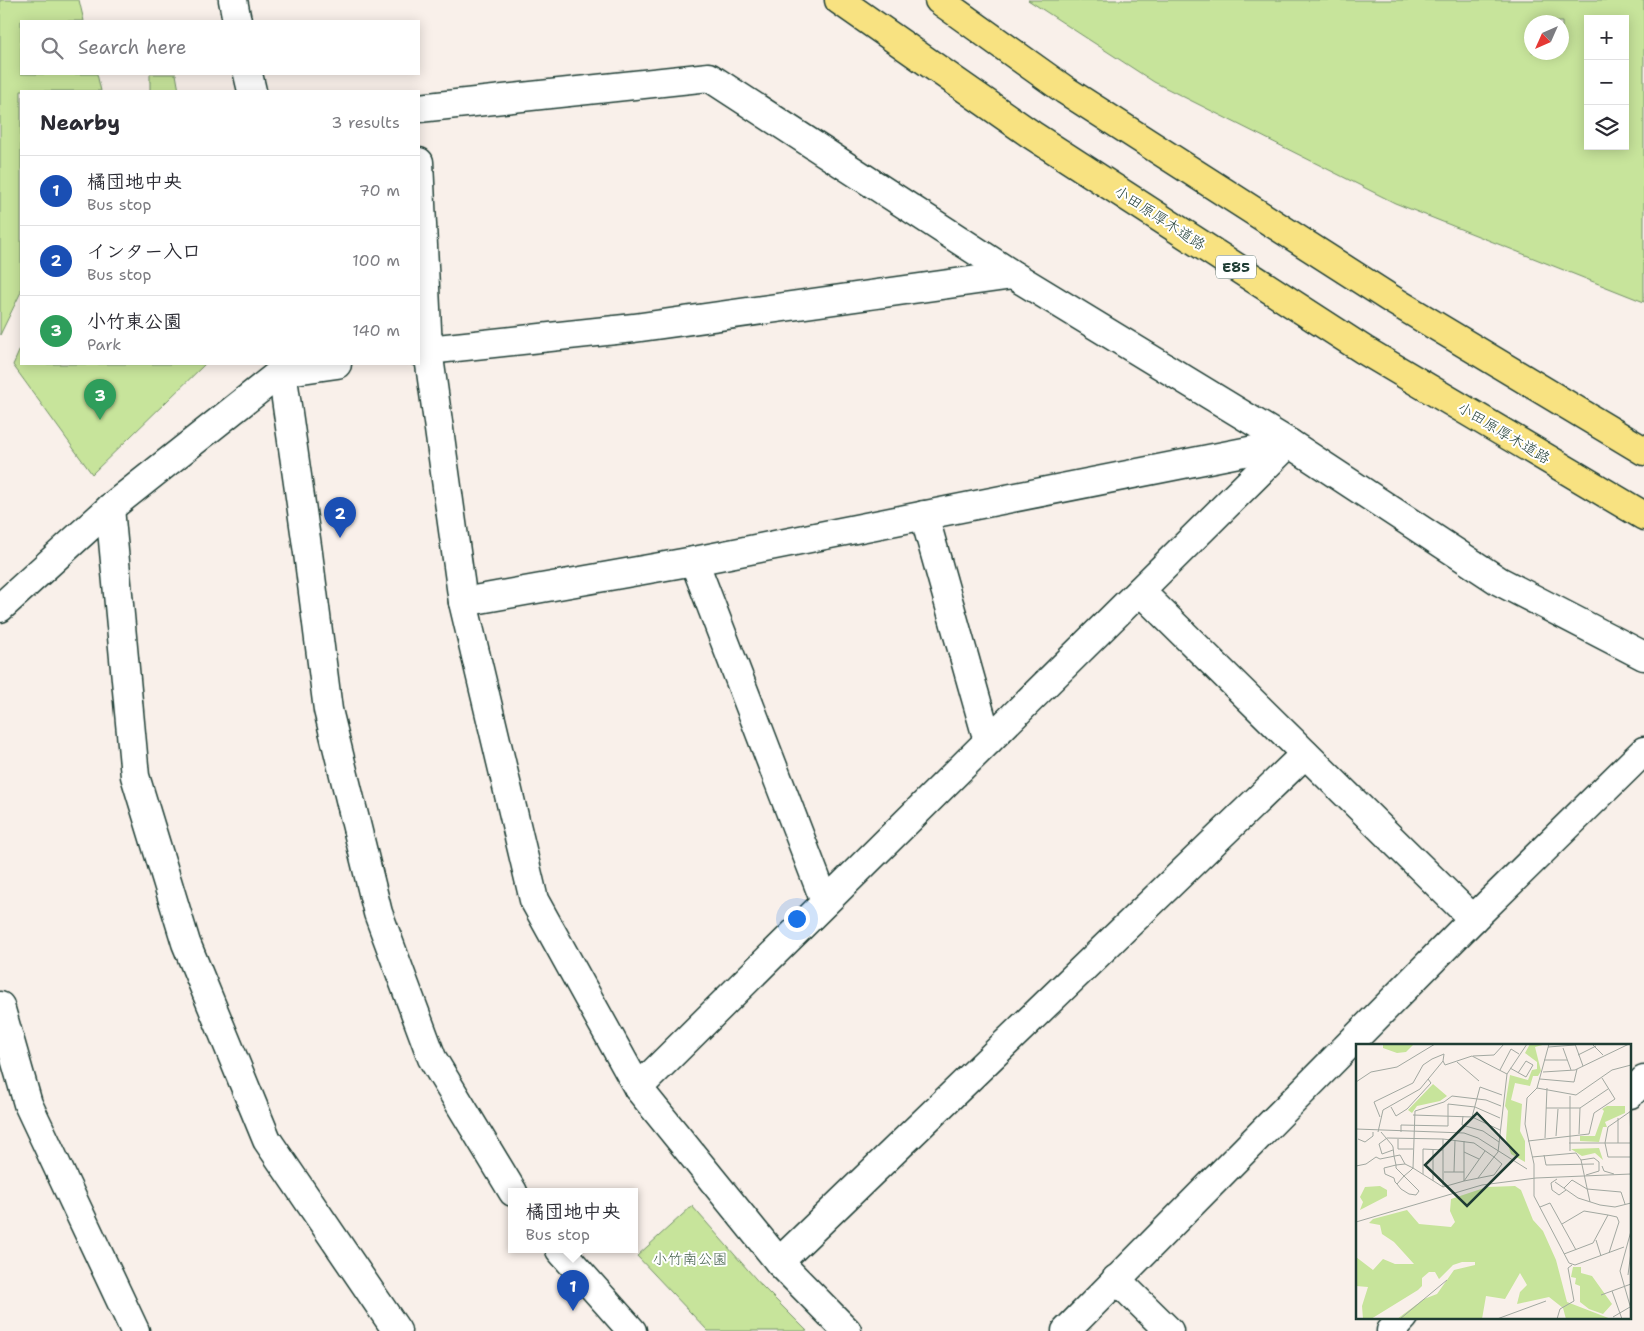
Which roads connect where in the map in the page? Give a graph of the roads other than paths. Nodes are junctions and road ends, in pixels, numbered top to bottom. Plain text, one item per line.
1 (233, 0) edge
2 (839, 0) edge
3 (939, 0) edge
4 (237, 20) edge
5 (248, 75) edge
6 (252, 90) edge
7 (420, 108) edge
8 (420, 209) edge
9 (1013, 275) junction
10 (423, 351) edge
11 (323, 365) edge
12 (281, 368) edge
13 (1289, 444) junction
14 (1644, 451) edge
15 (110, 508) junction
16 (924, 515) junction
17 (1644, 516) edge
18 (694, 561) junction
19 (1140, 591) junction
20 (462, 602) junction
21 (0, 608) edge
22 (1644, 656) edge
23 (988, 741) junction
24 (1644, 751) edge
25 (1305, 754) junction
26 (825, 902) junction
27 (1473, 919) junction
28 (0, 1006) edge
29 (1644, 1080) edge
30 (638, 1088) junction
31 (1632, 1092) edge
32 (511, 1188) edge
33 (563, 1253) edge
34 (779, 1262) junction
35 (1116, 1279) junction
36 (1403, 1318) edge
37 (135, 1331) edge
38 (397, 1331) edge
39 (632, 1331) edge
40 (846, 1331) edge
41 (1066, 1331) edge
42 (1169, 1331) edge
43 (1391, 1331) edge

1 - 4 street
2 - 17 highway, 小田原厚木道路 / E85
3 - 14 highway
5 - 6 street
7 - 9 street
8 - 10 street
9 - 10 street
9 - 13 street
10 - 20 street
11 - 12 street
12 - 15 street
12 - 32 street
13 - 16 street
13 - 19 street
13 - 22 street
15 - 21 street
15 - 38 street
16 - 18 street
16 - 23 street
18 - 20 street
18 - 26 street
19 - 23 street
19 - 25 street
20 - 30 street
23 - 26 street
24 - 27 street
25 - 27 street
25 - 34 street
26 - 30 street
27 - 35 street
28 - 37 street
29 - 31 street
30 - 34 street
33 - 39 street
34 - 40 street
35 - 41 street
35 - 42 street
36 - 43 street

